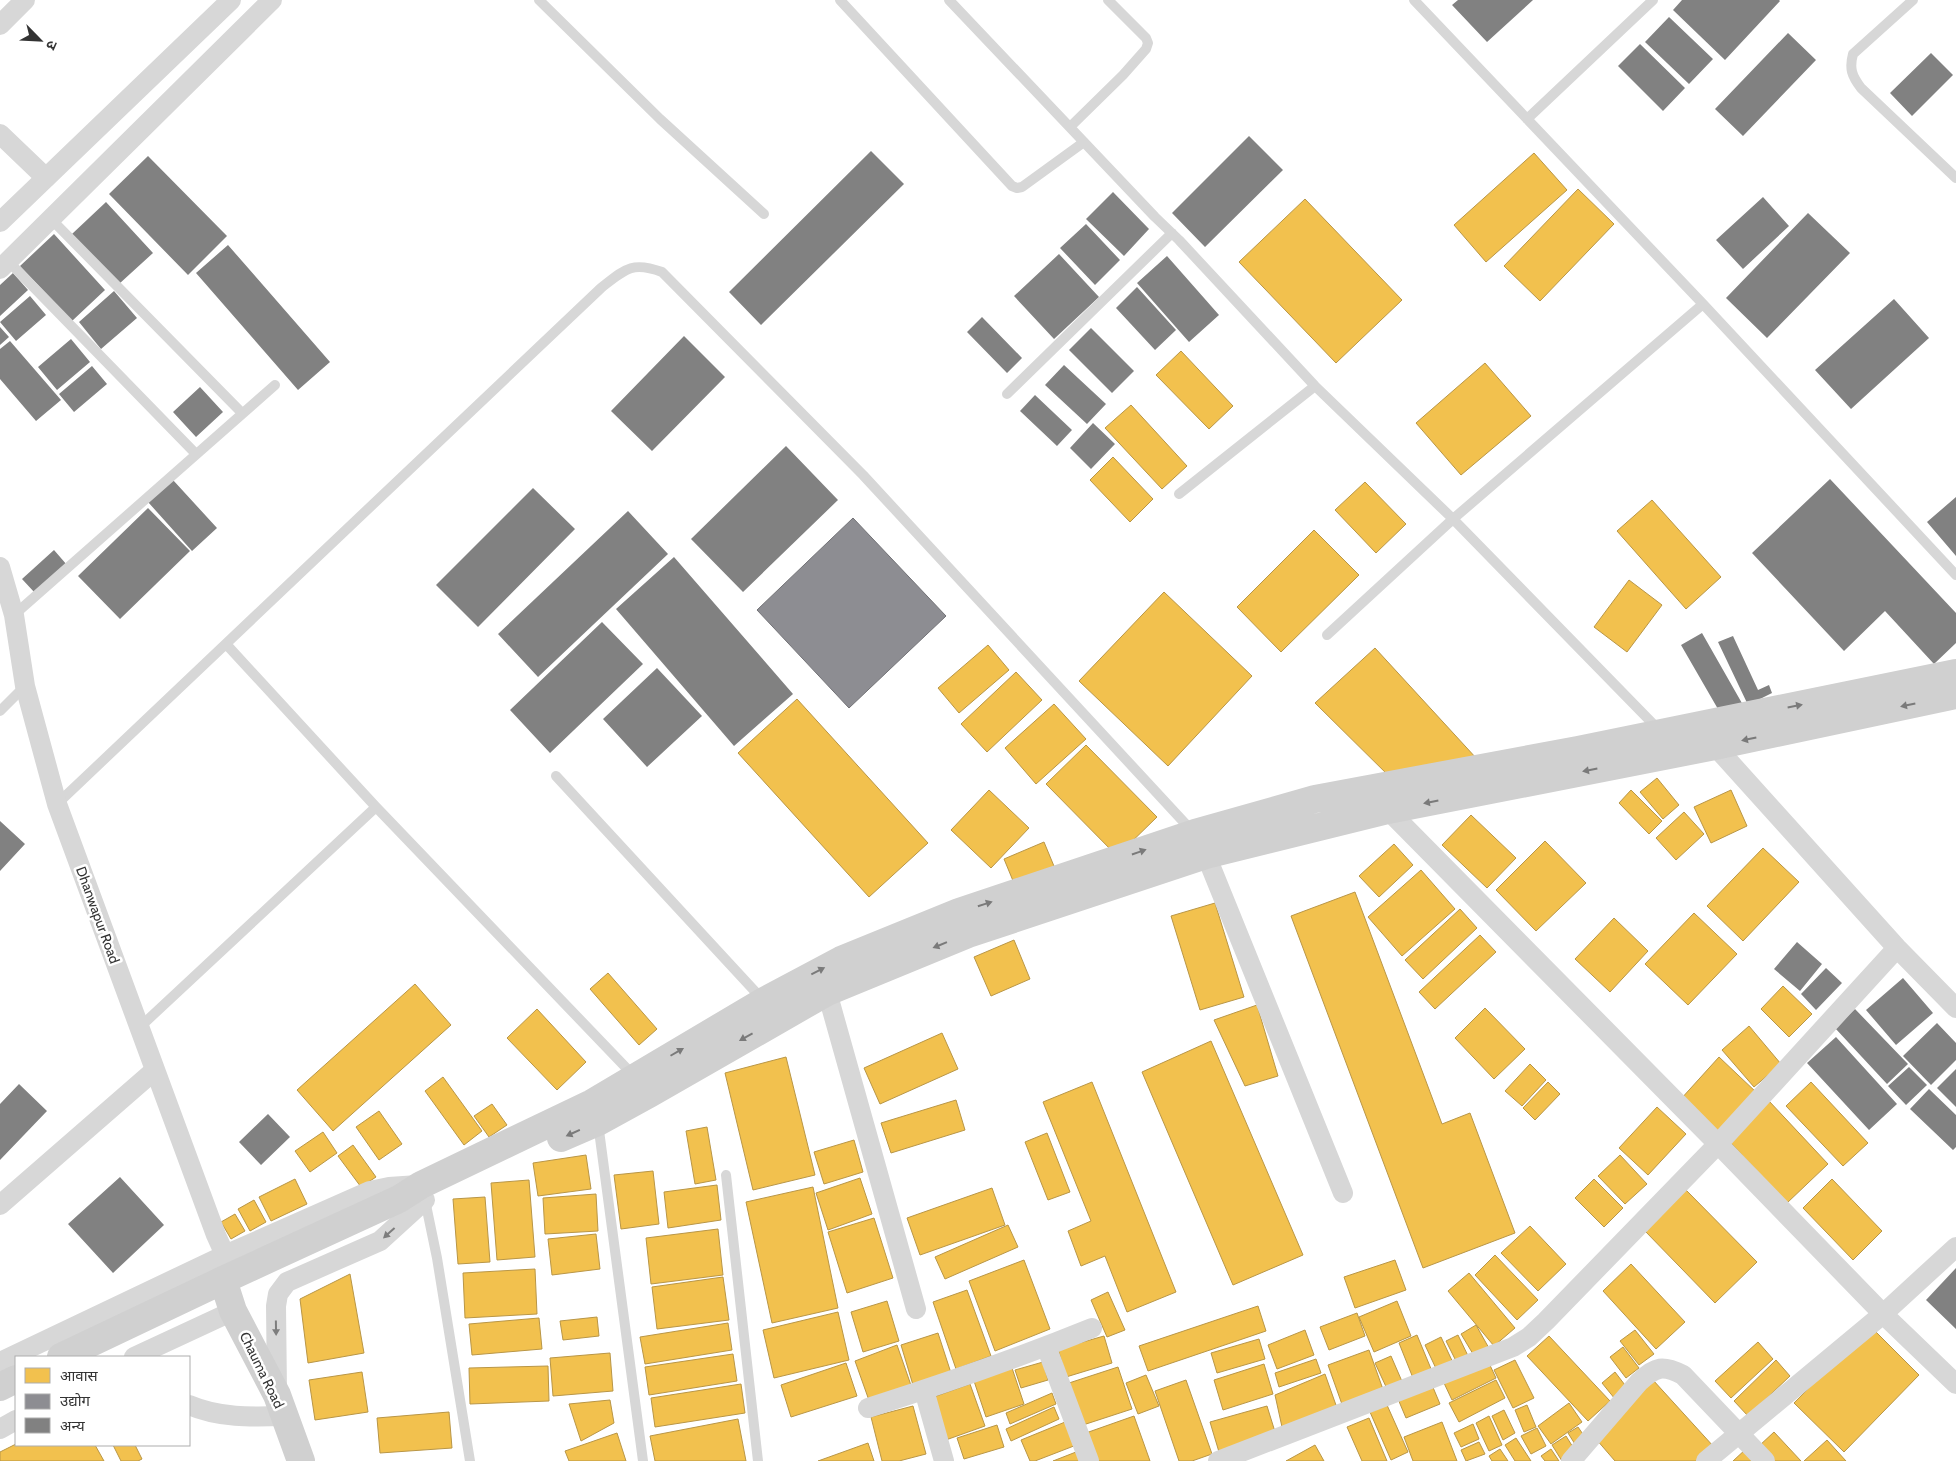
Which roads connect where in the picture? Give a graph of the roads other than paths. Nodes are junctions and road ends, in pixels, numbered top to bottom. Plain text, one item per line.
1 (25, 0) edge
2 (231, 0) edge
3 (272, 0) edge
4 (539, 0) edge
5 (840, 0) edge
6 (949, 0) edge
7 (1108, 0) edge
8 (1414, 0) edge
9 (1913, 0) edge
10 (1650, 1) edge
11 (0, 25) edge
12 (1527, 119) junction
13 (1070, 127) junction
14 (0, 134) edge
15 (1084, 142) junction
16 (46, 178) junction
17 (1956, 178) edge
18 (764, 214) dead end
19 (51, 219) junction
20 (0, 222) edge
21 (1172, 233) junction
22 (4, 265) edge
23 (1703, 304) junction
24 (275, 385) dead end
25 (1315, 386) junction
26 (1007, 394) dead end
27 (242, 413) junction
28 (196, 454) junction
29 (1179, 494) dead end
30 (1453, 519) junction
31 (0, 567) edge
32 (1956, 575) edge
33 (14, 615) junction
34 (1327, 635) dead end
35 (226, 644) junction
36 (1956, 673) edge
37 (25, 686) junction
38 (1956, 695) edge
39 (1851, 706) junction
40 (0, 711) edge
41 (1662, 733) junction
42 (1711, 735) junction
43 (556, 776) dead end
44 (1383, 799) junction
45 (57, 804) junction
46 (376, 807) junction
47 (1201, 844) junction
48 (963, 923) junction
49 (1897, 948) junction
50 (826, 992) junction
51 (1956, 1008) edge
52 (770, 1011) junction
53 (140, 1027) junction
54 (155, 1070) junction
55 (642, 1085) junction
56 (598, 1122) junction
57 (1718, 1144) junction
58 (726, 1175) dead end
59 (1343, 1193) dead end
60 (417, 1194) junction
61 (0, 1205) edge
62 (1956, 1248) edge
63 (224, 1267) junction
64 (916, 1309) dead end
65 (233, 1311) junction
66 (1883, 1314) junction
67 (1092, 1328) dead end
68 (1046, 1346) junction
69 (63, 1356) edge
70 (136, 1356) edge
71 (0, 1362) edge
72 (15, 1380) edge
73 (1956, 1384) edge
74 (0, 1387) edge
75 (924, 1390) junction
76 (190, 1405) edge
77 (281, 1406) junction
78 (868, 1408) dead end
79 (15, 1421) edge
80 (0, 1429) edge
81 (1739, 1432) junction
82 (301, 1461) edge
83 (470, 1461) edge
84 (643, 1461) edge
85 (758, 1461) edge
86 (944, 1461) edge
87 (1089, 1461) edge
88 (1219, 1461) edge
89 (1571, 1461) edge
90 (1706, 1461) edge
91 (1765, 1461) edge

1 - 11 street
2 - 16 street
3 - 19 street
4 - 18 lane
5 - 15 lane
6 - 13 lane
7 - 13 lane
8 - 12 lane
9 - 17 lane
10 - 12 lane
12 - 23 lane
13 - 15 lane
14 - 16 street
15 - 21 lane
16 - 20 street
19 - 22 street
19 - 27 lane
21 - 25 lane
21 - 26 lane
22 - 28 lane
23 - 30 lane
23 - 32 lane
24 - 27 lane
25 - 29 lane
25 - 30 lane
27 - 28 lane
28 - 33 lane
30 - 34 lane
30 - 41 lane
31 - 33 street, Dhanwapur Road
33 - 37 street, Dhanwapur Road
35 - 45 lane
35 - 46 lane
35 - 47 lane
36 - 39 street
37 - 40 lane
37 - 45 street, Dhanwapur Road
38 -> 39 street
39 - 42 street
41 - 42 street
41 - 44 street
42 -> 44 street
42 - 49 street
43 - 52 lane
44 - 47 street
44 - 57 street
45 - 53 street, Dhanwapur Road
46 - 53 lane
46 - 55 lane
47 - 48 street
47 - 59 street
48 -> 50 street
52 -> 48 street
49 - 51 street
49 - 57 street
50 - 52 street
50 - 64 street
52 - 55 street
53 - 54 street, Dhanwapur Road
54 - 61 street
54 - 63 street, Dhanwapur Road
55 - 56 street
55 - 60 street
56 -> 60 street
56 - 84 lane
57 - 66 street
57 - 88 street
58 - 85 lane
60 - 63 street
60 -> 77 street
60 - 83 lane
62 - 66 street
63 - 65 street, Chauma Road
63 - 69 street
63 - 71 street
65 - 70 street
65 - 77 street, Chauma Road
66 - 73 street
66 - 81 street
67 - 68 street
68 - 75 street
68 - 87 street
72 - 74 street
75 - 78 street
75 - 86 street
76 - 77 street
77 - 82 street, Chauma Road
79 - 80 street
81 - 89 street
81 - 90 street
81 - 91 street

